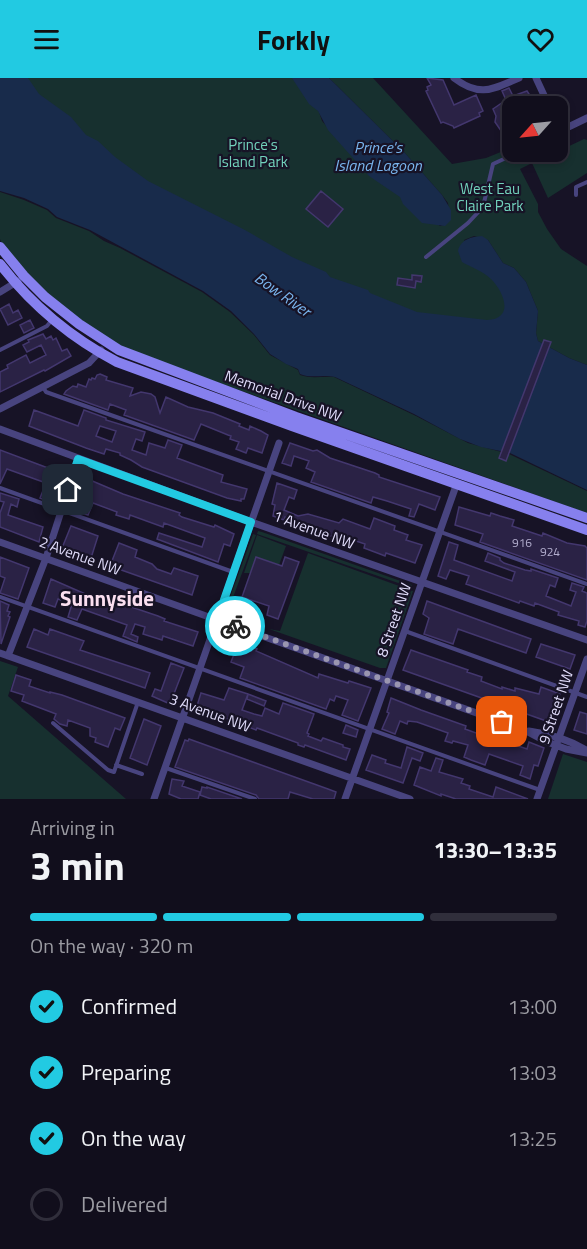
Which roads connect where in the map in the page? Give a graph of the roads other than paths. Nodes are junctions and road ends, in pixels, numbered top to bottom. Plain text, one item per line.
1 (454, 78) edge
2 (519, 78) edge
3 (536, 78) edge
4 (544, 96) edge
5 (587, 118) edge
6 (568, 126) edge
7 (502, 160) edge
8 (587, 182) edge
9 (576, 195) dead end
10 (0, 247) edge
11 (426, 256) dead end
12 (0, 264) edge
13 (20, 280) junction
14 (0, 292) edge
15 (53, 319) junction
16 (103, 348) junction
17 (0, 350) edge
18 (43, 386) junction
19 (0, 409) edge
20 (0, 429) edge
21 (279, 443) dead end
22 (78, 459) junction
23 (268, 472) junction
24 (457, 483) junction
25 (0, 488) edge
26 (62, 509) junction
27 (587, 518) edge
28 (251, 522) junction
29 (587, 530) edge
30 (439, 532) junction
31 (0, 542) edge
32 (46, 558) junction
33 (234, 572) junction
34 (422, 582) junction
35 (587, 584) edge
36 (0, 597) edge
37 (27, 606) junction
38 (217, 620) junction
39 (404, 631) junction
40 (587, 640) edge
41 (0, 653) edge
42 (8, 656) junction
43 (587, 659) edge
44 (200, 669) junction
45 (387, 681) junction
46 (575, 692) junction
47 (587, 697) edge
48 (138, 702) junction
49 (182, 717) junction
50 (53, 723) dead end
51 (370, 728) junction
52 (524, 730) junction
53 (560, 737) junction
54 (556, 746) junction
55 (587, 752) edge
56 (116, 765) junction
57 (166, 768) junction
58 (142, 774) dead end
59 (352, 779) junction
60 (540, 790) junction
61 (154, 799) edge
62 (255, 799) edge
63 (345, 799) edge
64 (410, 799) edge
65 (537, 799) edge

1 - 2 street
3 - 4 street
5 - 6 street
7 - 11 lane
8 - 9 lane
10 - 13 main road, Memorial Drive NW
12 - 13 main road, Memorial Drive NW
13 - 14 street
13 - 15 main road, Memorial Drive NW
13 - 16 main road, Memorial Drive NW
15 - 16 main road, Memorial Drive NW
15 - 17 lane
16 - 18 street
16 - 24 main road, Memorial Drive NW
16 - 27 main road, Memorial Drive NW
18 - 19 street
18 - 23 lane
20 - 22 street, 1 Avenue NW
21 - 23 street
22 - 26 street
22 - 28 street, 1 Avenue NW
23 - 28 street
23 - 30 lane
24 - 29 main road, Memorial Drive NW
24 - 30 street, 8 Street NW
25 - 26 lane
26 - 32 street
26 - 33 lane
28 - 33 street
28 - 34 street, 1 Avenue NW
30 - 34 street, 8 Street NW
30 - 35 lane
31 - 32 street, 2 Avenue NW
32 - 37 street
32 - 38 street, 2 Avenue NW
33 - 38 street
34 - 39 street, 8 Street NW
34 - 40 street, 1 Avenue NW
36 - 37 lane
37 - 42 street
37 - 44 lane
38 - 44 street
38 - 45 street, 2 Avenue NW
39 - 45 street, 8 Street NW
39 - 46 lane
41 - 42 street, 3 Avenue NW
42 - 48 street, 3 Avenue NW
43 - 46 street, 9 Street NW
44 - 49 street
44 - 51 lane
45 - 51 street, 8 Street NW
45 - 52 street, 2 Avenue NW
46 - 47 lane
46 - 53 street, 9 Street NW
48 - 49 street, 3 Avenue NW
48 - 56 lane
49 - 57 street
49 - 59 street, 3 Avenue NW
50 - 56 lane
51 - 59 street, 8 Street NW
51 - 60 lane
52 - 53 street, 2 Avenue NW
52 - 54 street, 2 Avenue NW
53 - 54 street, 9 Street NW
53 - 55 street, 2 Avenue NW
54 - 55 street, 2 Avenue NW
54 - 60 street, 9 Street NW
56 - 58 lane
57 - 61 street
57 - 62 lane
59 - 63 street, 8 Street NW
59 - 64 street, 3 Avenue NW
60 - 65 street, 9 Street NW

